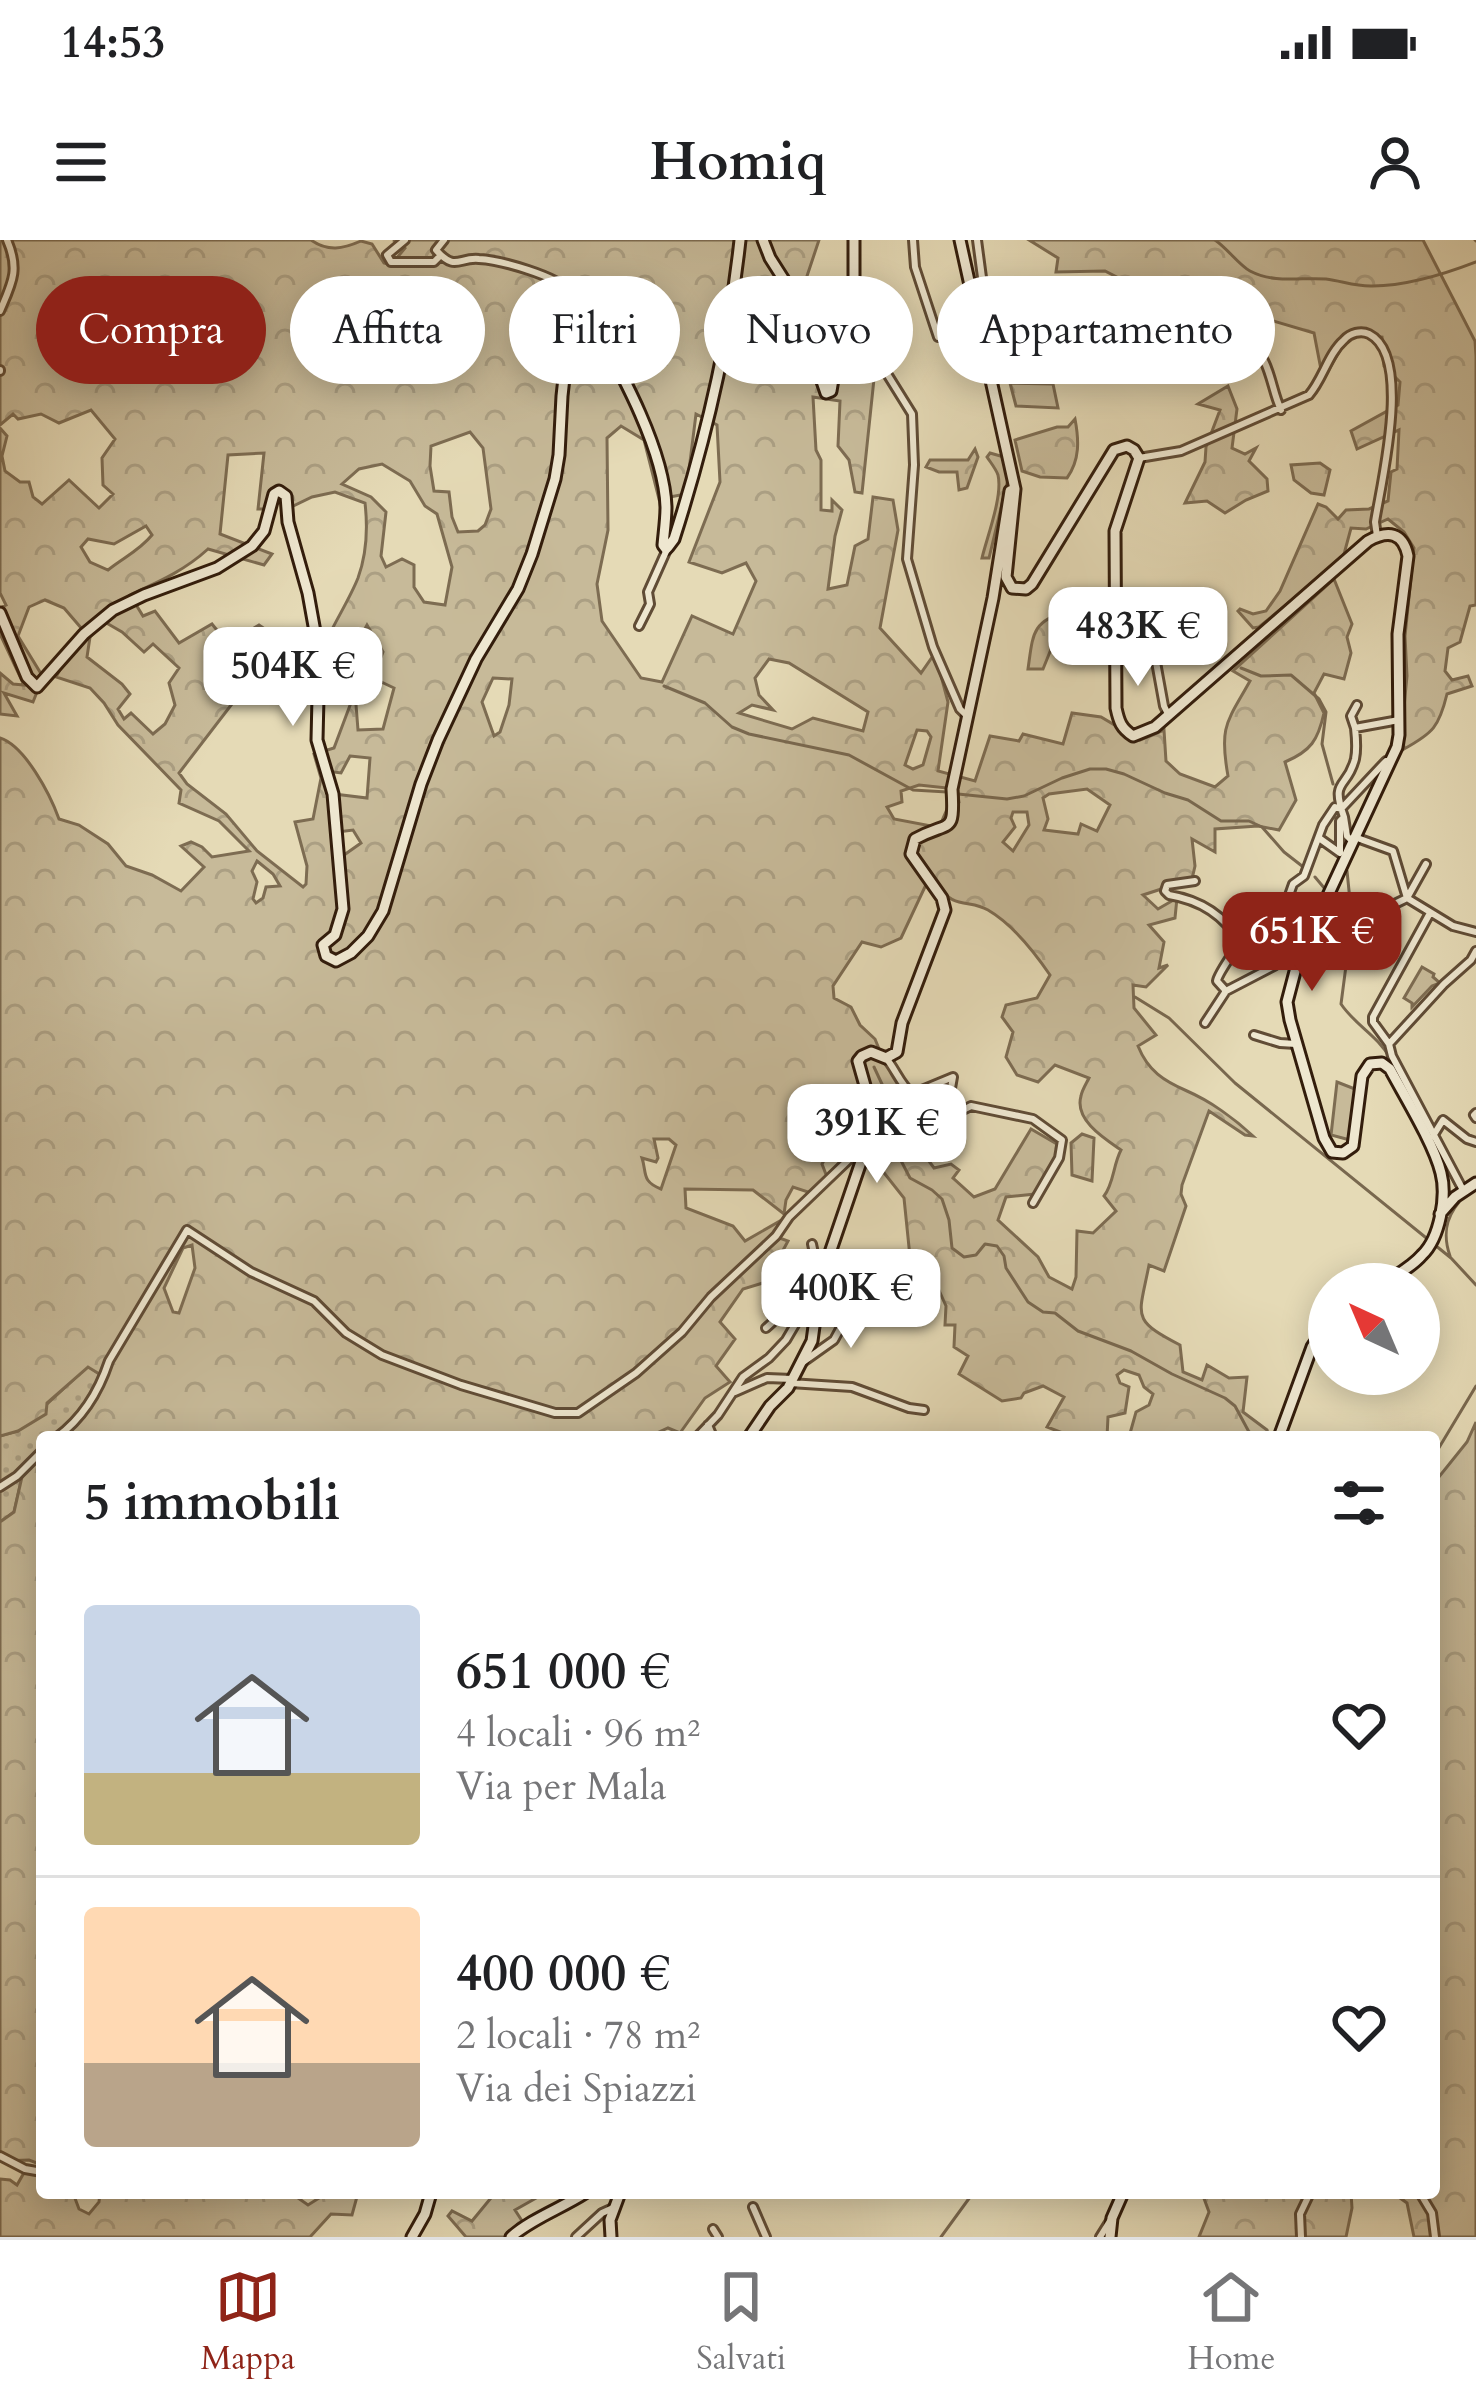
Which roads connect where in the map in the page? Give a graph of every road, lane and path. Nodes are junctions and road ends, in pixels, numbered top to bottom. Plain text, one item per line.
1 (7, 240) edge
2 (405, 240) edge
3 (444, 240) edge
4 (740, 240) edge
5 (763, 240) edge
6 (854, 240) edge
7 (914, 240) edge
8 (957, 240) edge
9 (977, 240) edge
10 (440, 256) junction
11 (546, 276) edge
12 (780, 276) edge
13 (854, 276) edge
14 (968, 276) edge
15 (982, 276) edge
16 (0, 311) edge
17 (937, 334) edge
18 (563, 384) edge
19 (624, 384) edge
20 (893, 384) edge
21 (993, 384) edge
22 (1272, 384) edge
23 (1281, 410) junction
24 (1139, 458) junction
25 (1015, 489) junction
26 (1377, 536) junction
27 (668, 547) junction
28 (0, 613) edge
29 (639, 626) dead end
30 (1115, 643) junction
31 (1357, 705) dead end
32 (1168, 714) junction
33 (966, 715) junction
34 (1400, 719) junction
35 (1355, 728) junction
36 (1390, 762) junction
37 (1342, 813) junction
38 (1319, 838) junction
39 (1350, 839) dead end
40 (1360, 839) dead end
41 (1342, 857) junction
42 (1426, 864) dead end
43 (1195, 881) dead end
44 (1407, 898) junction
45 (1430, 913) junction
46 (1476, 932) edge
47 (1240, 942) junction
48 (1476, 951) edge
49 (1300, 954) junction
50 (1285, 957) junction
51 (1474, 961) edge
52 (1226, 991) junction
53 (1204, 1023) dead end
54 (1254, 1035) dead end
55 (1296, 1044) junction
56 (1389, 1044) junction
57 (892, 1055) junction
58 (1433, 1136) junction
59 (867, 1142) junction
60 (1476, 1142) edge
61 (1476, 1183) edge
62 (1442, 1192) junction
63 (1459, 1194) junction
64 (1033, 1203) dead end
65 (1439, 1214) junction
66 (812, 1244) dead end
67 (1413, 1263) edge
68 (820, 1282) junction
69 (813, 1295) junction
70 (853, 1304) dead end
71 (766, 1328) dead end
72 (1308, 1359) edge
73 (800, 1364) junction
74 (791, 1381) junction
75 (735, 1392) junction
76 (924, 1410) dead end
77 (708, 1425) junction
78 (65, 1431) edge
79 (702, 1431) edge
80 (710, 1431) edge
81 (753, 1431) edge
82 (1281, 1431) edge
83 (36, 1456) edge
84 (0, 1487) edge
85 (0, 2156) edge
86 (36, 2171) edge
87 (429, 2199) edge
88 (576, 2199) edge
89 (618, 2199) edge
90 (1120, 2199) edge
91 (1307, 2199) edge
92 (1424, 2199) edge
93 (753, 2207) dead end
94 (613, 2208) junction
95 (1112, 2218) junction
96 (412, 2237) edge
97 (511, 2237) edge
98 (576, 2237) edge
99 (611, 2237) edge
100 (766, 2237) edge
101 (1100, 2237) edge
102 (1110, 2237) edge
103 (1300, 2237) edge
104 (1436, 2237) edge

1 - 16 street
2 - 10 street
3 - 10 street
4 - 27 street
5 - 12 street
6 - 13 street
7 - 17 street
8 - 14 street
9 - 15 street
10 - 11 street
18 - 28 street
19 - 27 street
20 - 33 street
21 - 25 street
22 - 23 street
23 - 24 street
23 - 26 street
24 - 25 street
24 - 30 street
25 - 33 street
26 - 32 street
26 - 34 street
27 - 29 street
30 - 32 street
30 - 32 street
31 - 35 street
33 - 57 street
34 - 35 street
34 - 36 street
35 - 37 street
36 - 37 street
36 - 41 street
37 - 38 street
37 - 39 street
37 - 41 street
38 - 41 street
38 - 49 street
40 - 44 street
41 - 49 street
42 - 44 street
43 - 47 street
44 - 45 street
44 - 49 street
45 - 46 street
45 - 56 street
47 - 50 street
47 - 52 street
48 - 51 street
49 - 50 street
49 - 55 street
50 - 52 street
51 - 56 street
52 - 53 street
54 - 55 street
55 - 62 street
56 - 58 street
57 - 59 street
57 - 64 street
58 - 60 street
58 - 63 street
59 - 68 street
59 - 78 street
61 - 63 street
62 - 63 street
62 - 65 street
63 - 65 street
65 - 67 street
66 - 68 street
68 - 69 street
68 - 73 street
69 - 71 street
69 - 75 street
70 - 73 street
72 - 82 street
73 - 74 street
74 - 75 street
74 - 76 street
74 - 81 street
75 - 77 street
77 - 79 street
77 - 80 street
83 - 84 street
85 - 86 street
87 - 96 street
88 - 97 street
89 - 94 street
90 - 95 street
91 - 103 street
92 - 104 street
93 - 100 street
94 - 98 street
94 - 99 street
95 - 101 street
95 - 102 street

